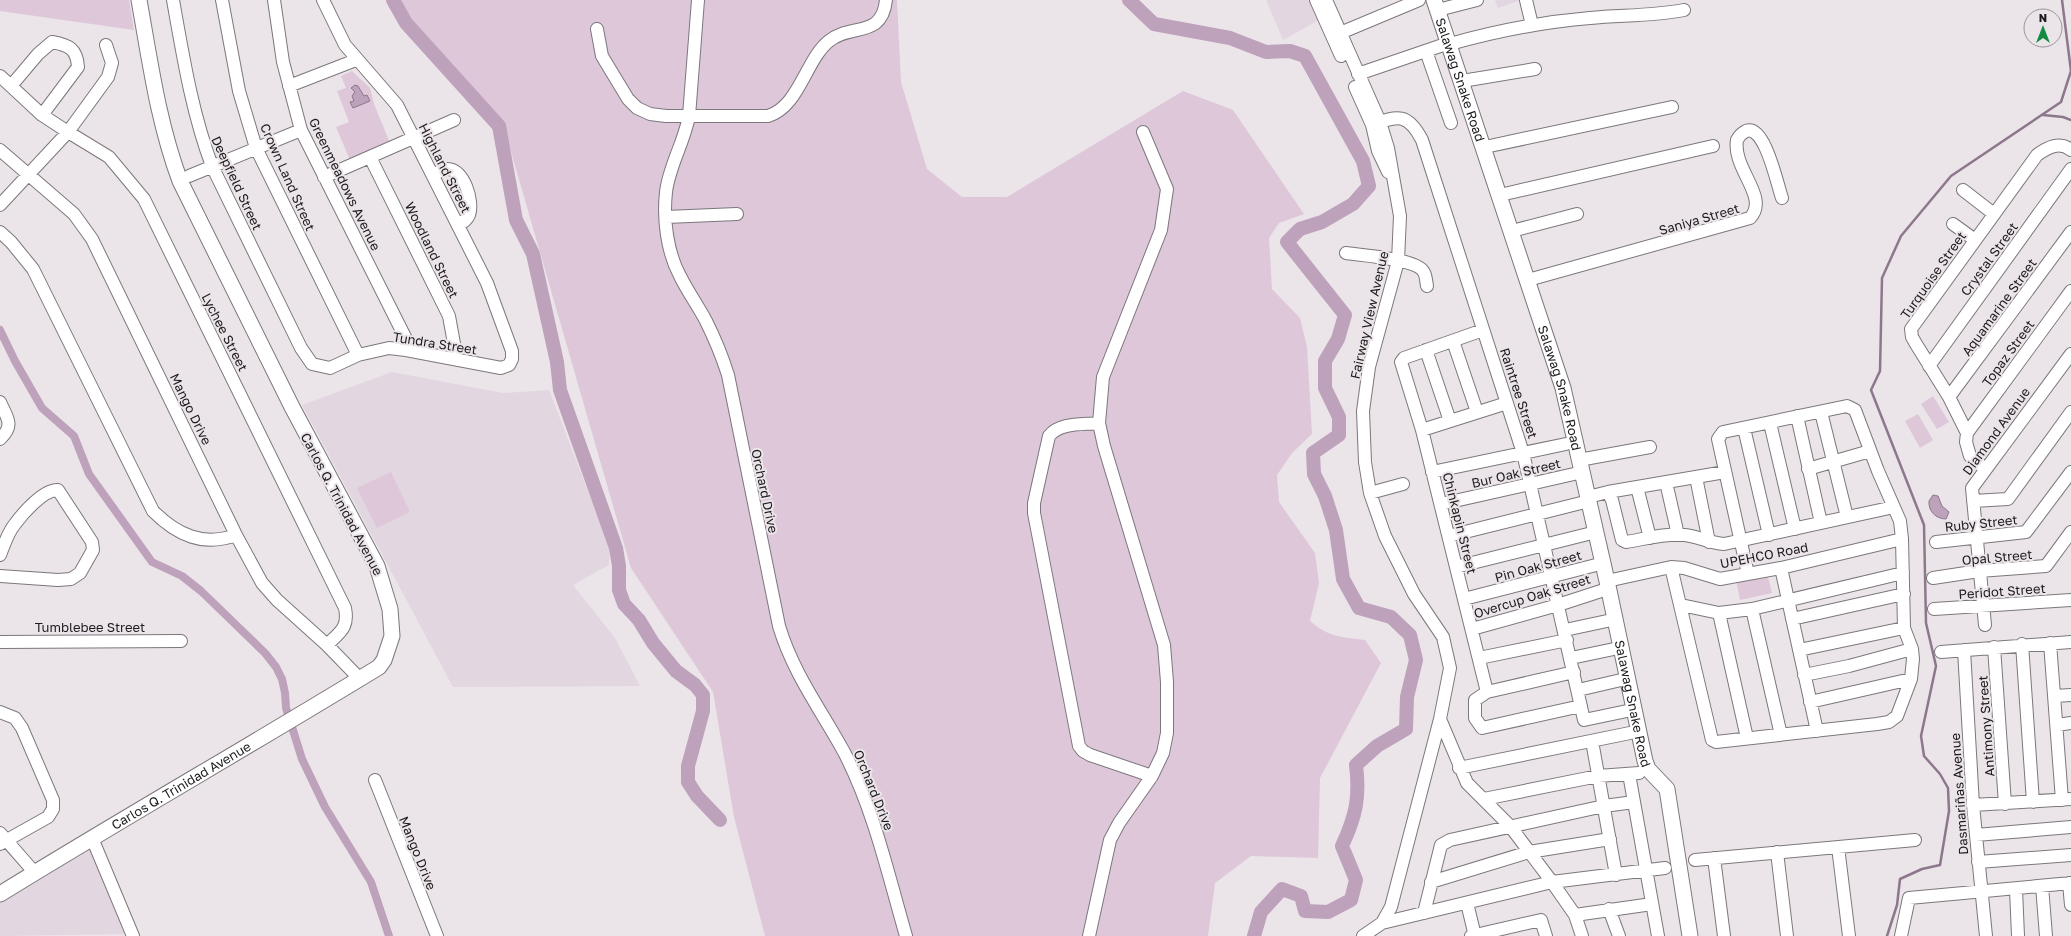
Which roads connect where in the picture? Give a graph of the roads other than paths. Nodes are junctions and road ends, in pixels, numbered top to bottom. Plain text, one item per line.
1 (139, 0) edge
2 (173, 0) edge
3 (222, 0) edge
4 (274, 0) edge
5 (323, 0) edge
6 (691, 0) edge
7 (698, 0) edge
8 (886, 0) edge
9 (1316, 0) edge
10 (1326, 0) edge
11 (1419, 0) edge
12 (1477, 0) edge
13 (1526, 0) edge
14 (1436, 5) edge
15 (1684, 10) dead end
16 (1532, 25) junction
17 (597, 29) dead end
18 (1336, 34) junction
19 (694, 41) junction
20 (106, 45) dead end
21 (1446, 45) junction
22 (1426, 51) junction
23 (356, 60) junction
24 (1535, 69) dead end
25 (1358, 74) junction
26 (0, 76) edge
27 (1462, 82) junction
28 (11, 86) junction
29 (289, 86) junction
30 (1672, 107) dead end
31 (42, 115) junction
32 (689, 116) junction
33 (454, 120) dead end
34 (1376, 123) junction
35 (1451, 123) dead end
36 (301, 130) junction
37 (68, 132) junction
38 (1143, 132) dead end
39 (414, 138) junction
40 (1713, 146) dead end
41 (1485, 147) junction
42 (256, 148) junction
43 (0, 150) edge
44 (2071, 150) edge
45 (370, 157) junction
46 (212, 166) junction
47 (2071, 169) edge
48 (30, 174) junction
49 (433, 175) junction
50 (189, 176) dead end
51 (324, 177) junction
52 (1963, 190) dead end
53 (1500, 195) junction
54 (1782, 198) dead end
55 (0, 205) edge
56 (737, 214) dead end
57 (1577, 214) dead end
58 (1994, 214) junction
59 (666, 217) junction
60 (1953, 224) dead end
61 (458, 225) junction
62 (1512, 230) junction
63 (0, 232) edge
64 (2071, 232) edge
65 (1975, 240) junction
66 (1346, 253) dead end
67 (1398, 261) junction
68 (1528, 280) junction
69 (1427, 286) dead end
70 (2071, 291) edge
71 (1483, 330) junction
72 (1453, 340) junction
73 (406, 350) junction
74 (1426, 350) junction
75 (2071, 354) edge
76 (358, 355) junction
77 (457, 360) junction
78 (312, 364) joint
79 (509, 365) joint
80 (1929, 366) junction
81 (1949, 397) junction
82 (0, 402) edge
83 (1507, 402) junction
84 (1477, 412) junction
85 (1821, 412) junction
86 (2071, 412) edge
87 (1796, 416) junction
88 (1450, 421) junction
89 (1099, 423) junction
90 (1770, 423) junction
91 (1744, 428) junction
92 (1422, 430) junction
93 (1967, 433) junction
94 (0, 439) edge
95 (1566, 444) dead end
96 (1650, 447) dead end
97 (1870, 451) junction
98 (1523, 453) junction
99 (1834, 462) junction
100 (1577, 467) junction
101 (1808, 469) junction
102 (1985, 469) junction
103 (1432, 472) junction
104 (1725, 472) junction
105 (2071, 472) edge
106 (1696, 477) junction
107 (1666, 482) junction
108 (1403, 484) dead end
109 (1532, 484) junction
110 (1637, 487) junction
111 (1608, 492) junction
112 (1370, 493) junction
113 (1584, 500) junction
114 (1972, 502) junction
115 (1440, 504) junction
116 (1894, 507) junction
117 (1539, 515) junction
118 (1847, 517) junction
119 (1821, 523) junction
120 (1795, 529) junction
121 (2071, 532) edge
122 (1588, 534) dead end
123 (236, 535) junction
124 (1678, 535) junction
125 (1769, 535) junction
126 (1449, 536) junction
127 (1650, 538) junction
128 (1976, 538) junction
129 (1902, 539) junction
130 (1741, 541) junction
131 (1709, 542) junction
132 (1936, 542) dead end
133 (1545, 543) junction
134 (0, 555) edge
135 (1596, 565) dead end
136 (1456, 567) junction
137 (1671, 567) junction
138 (1781, 568) junction
139 (1979, 571) junction
140 (1903, 573) junction
141 (1748, 574) junction
142 (0, 576) edge
143 (1553, 576) junction
144 (1933, 578) dead end
145 (1604, 586) junction
146 (1904, 594) junction
147 (2070, 598) edge
148 (1788, 599) junction
149 (1464, 600) junction
150 (1558, 605) junction
151 (1681, 605) junction
152 (1983, 606) junction
153 (1752, 609) junction
154 (1934, 609) dead end
155 (1719, 613) junction
156 (1792, 619) junction
157 (1607, 621) dead end
158 (1985, 625) dead end
159 (1904, 628) junction
160 (1472, 629) junction
161 (1566, 635) junction
162 (181, 641) dead end
163 (0, 642) edge
164 (2071, 642) edge
165 (2050, 643) junction
166 (2022, 644) junction
167 (327, 645) junction
168 (1994, 647) junction
169 (1614, 649) dead end
170 (1912, 649) junction
171 (1799, 650) junction
172 (1964, 650) junction
173 (1941, 652) dead end
174 (1479, 658) junction
175 (1571, 658) junction
176 (1574, 672) junction
177 (1804, 675) junction
178 (360, 679) junction
179 (1911, 679) junction
180 (1621, 680) dead end
181 (1578, 690) junction
182 (1487, 692) junction
183 (2071, 695) edge
184 (2055, 696) junction
185 (1810, 702) junction
186 (1581, 706) junction
187 (1627, 711) dead end
188 (0, 712) edge
189 (1440, 719) junction
190 (2071, 723) edge
191 (2057, 725) junction
192 (1817, 731) junction
193 (1630, 733) dead end
194 (1781, 735) junction
195 (1747, 738) junction
196 (1592, 741) junction
197 (1459, 768) junction
198 (1152, 776) junction
199 (1598, 776) junction
200 (375, 780) dead end
201 (1658, 782) junction
202 (1484, 799) junction
203 (2066, 800) edge
204 (1634, 802) junction
205 (2033, 802) junction
206 (2005, 804) junction
207 (1973, 805) junction
208 (1604, 806) junction
209 (1510, 826) junction
210 (2071, 827) edge
211 (1976, 835) junction
212 (92, 838) junction
213 (2, 839) edge
214 (1610, 839) junction
215 (1915, 840) dead end
216 (1838, 847) junction
217 (1529, 852) junction
218 (1777, 852) junction
219 (2071, 855) edge
220 (1714, 858) junction
221 (1695, 860) dead end
222 (1978, 862) junction
223 (1665, 868) dead end
224 (1645, 871) junction
225 (35, 873) junction
226 (1616, 875) junction
227 (1431, 882) junction
228 (1552, 882) junction
229 (2070, 883) edge
230 (2042, 886) junction
231 (2016, 889) junction
232 (1982, 892) junction
233 (0, 894) edge
234 (1467, 903) junction
235 (1652, 904) junction
236 (2071, 905) edge
237 (1609, 909) junction
238 (1424, 913) junction
239 (1575, 915) junction
240 (1382, 923) junction
241 (1509, 932) edge
242 (133, 936) edge
243 (437, 936) edge
244 (906, 936) edge
245 (1089, 936) edge
246 (1363, 936) edge
247 (1474, 936) edge
248 (1546, 936) edge
249 (1582, 936) edge
250 (1618, 936) edge
251 (1658, 936) edge
252 (1681, 936) edge
253 (1690, 936) edge
254 (1724, 936) edge
255 (1787, 936) edge
256 (1849, 936) edge
257 (1901, 936) edge
258 (1986, 936) edge
259 (2018, 936) edge
260 (2046, 936) edge

1 - 178 main road, Carlos Q. Trinidad Avenue
2 - 46 street, Deepfield Street
3 - 42 street, Crown Land Street
4 - 29 street, Greenmeadows Avenue
5 - 23 street, Highland Street
6 - 19 street, Orchard Drive
7 - 19 street, Orchard Drive
8 - 32 street
9 - 18 street, Fairway View Avenue
10 - 18 street, Fairway View Avenue
11 - 18 street
12 - 14 street
13 - 16 street
14 - 21 main road, Salawag Snake Road
15 - 16 street
16 - 21 street
17 - 32 street
18 - 25 street, Fairway View Avenue
18 - 34 street, Fairway View Avenue
19 - 32 street, Orchard Drive
20 - 37 street
21 - 22 street
21 - 27 main road, Salawag Snake Road
22 - 25 street
22 - 35 street
23 - 29 street
23 - 39 street, Highland Street
24 - 27 street
25 - 34 street, Fairway View Avenue
26 - 28 street, Lychee Street
27 - 41 main road, Salawag Snake Road
28 - 31 street, Lychee Street
28 - 31 street
29 - 36 street, Greenmeadows Avenue
30 - 41 street
31 - 37 street, Lychee Street
32 - 59 street, Orchard Drive
33 - 39 street
34 - 67 street, Fairway View Avenue
34 - 71 street, Raintree Street
36 - 42 street
36 - 51 street, Greenmeadows Avenue
37 - 48 street
37 - 167 street, Lychee Street
38 - 89 street
39 - 45 street
39 - 49 street, Highland Street
40 - 53 street
41 - 53 main road, Salawag Snake Road
42 - 46 street
42 - 76 street, Crown Land Street
43 - 48 street, Mango Drive
44 - 58 street, Turquoise Street
45 - 51 street
45 - 77 street, Woodland Street
46 - 50 street
46 - 78 street, Deepfield Street
47 - 80 street, Crystal Street
48 - 55 street
48 - 123 street, Mango Drive
49 - 61 street, Highland Street
49 - 61 street
51 - 73 street, Greenmeadows Avenue
52 - 58 street
53 - 62 main road, Salawag Snake Road
54 - 68 street, Saniya Street
56 - 59 street
57 - 62 street
58 - 65 street, Turquoise Street
59 - 244 street, Orchard Drive
60 - 65 street
61 - 79 street, Highland Street
62 - 68 main road, Salawag Snake Road
63 - 123 street
64 - 81 street, Aquamarine Street
65 - 80 street, Turquoise Street
66 - 67 street
67 - 69 street
67 - 112 street, Fairway View Avenue
68 - 100 main road, Salawag Snake Road
70 - 93 street, Topaz Street
71 - 72 street
71 - 83 street, Raintree Street
72 - 74 street
72 - 84 street
73 - 76 street, Tundra Street
73 - 77 street, Tundra Street
74 - 88 street
74 - 92 street, Chinkapin Street
75 - 102 street, Diamond Avenue
76 - 78 street, Tundra Street
77 - 79 street, Tundra Street
80 - 81 street, Turquoise Street
81 - 93 street, Turquoise Street
82 - 94 street
83 - 84 street
83 - 98 street, Raintree Street
84 - 88 street
85 - 87 street
85 - 97 street
85 - 99 street
86 - 114 street
87 - 90 street
87 - 101 street
88 - 92 street
89 - 198 street
89 - 198 street
90 - 91 street
90 - 120 street
91 - 104 street
91 - 125 street
92 - 103 street, Chinkapin Street
93 - 102 street, Turquoise Street
95 - 98 street
96 - 100 street, Bur Oak Street
97 - 99 street
97 - 116 street
98 - 103 street
98 - 109 street, Raintree Street
99 - 101 street
99 - 118 street
100 - 109 street, Bur Oak Street
100 - 113 main road, Salawag Snake Road
101 - 119 street
102 - 114 street, Diamond Avenue
103 - 115 street, Chinkapin Street
104 - 106 street
104 - 130 street
105 - 128 street, Ruby Street
106 - 107 street
106 - 131 street
107 - 110 street
107 - 124 street
108 - 112 street
109 - 115 street, Bur Oak Street
109 - 117 street, Raintree Street
110 - 111 street
110 - 127 street
111 - 113 street
111 - 127 street
112 - 189 street, Fairway View Avenue
113 - 117 street
113 - 145 main road, Salawag Snake Road
114 - 128 street, Diamond Avenue
115 - 126 street, Chinkapin Street
116 - 118 street
116 - 129 street
117 - 126 street
117 - 133 street, Raintree Street
118 - 119 street
119 - 120 street
120 - 125 street
121 - 139 street, Opal Street
122 - 133 street
123 - 167 street, Mango Drive
124 - 127 street
124 - 131 street
125 - 130 street
126 - 136 street, Chinkapin Street
128 - 132 street, Ruby Street
128 - 139 street, Diamond Avenue
129 - 138 street, UPEHCO Road
129 - 140 street
130 - 131 street
130 - 141 street
133 - 136 street
133 - 143 street, Raintree Street
134 - 142 street
135 - 143 street, Pin Oak Street
136 - 149 street, Chinkapin Street
137 - 141 street, UPEHCO Road
137 - 145 street, UPEHCO Road
137 - 151 street
138 - 141 street, UPEHCO Road
138 - 148 street
139 - 144 street, Opal Street
139 - 152 street, Diamond Avenue
140 - 146 street
140 - 148 street
143 - 149 street, Pin Oak Street
143 - 150 street, Raintree Street
145 - 150 street, Overcup Oak Street
145 - 201 main road, Salawag Snake Road
146 - 156 street
146 - 159 street
147 - 152 street, Peridot Street
148 - 153 street
148 - 156 street
149 - 160 street, Chinkapin Street
150 - 160 street, Overcup Oak Street
150 - 161 street, Raintree Street
151 - 155 street
151 - 195 street
152 - 154 street, Peridot Street
152 - 158 street, Diamond Avenue
153 - 155 street
153 - 194 street
155 - 195 street
156 - 171 street
157 - 161 street
159 - 170 street
159 - 171 street
160 - 174 street, Chinkapin Street
161 - 174 street
161 - 175 street, Raintree Street
162 - 163 street, Tumblebee Street
164 - 165 street
165 - 166 street
165 - 184 street
166 - 168 street
166 - 205 street
167 - 178 street, Mango Drive
168 - 172 street
168 - 206 street, Antimony Street
169 - 175 street
170 - 177 street
170 - 179 street
171 - 177 street
172 - 173 street
172 - 207 street, Dasmariñas Avenue
174 - 182 street, Chinkapin Street
175 - 176 street, Raintree Street
176 - 181 street, Raintree Street
176 - 182 street
177 - 185 street
178 - 212 main road, Carlos Q. Trinidad Avenue
179 - 185 street
179 - 192 street
180 - 181 street
181 - 186 street, Raintree Street
182 - 186 street
183 - 184 street
184 - 191 street
185 - 192 street
186 - 187 street, Raintree Street
188 - 213 street
189 - 197 street
189 - 240 street, Fairway View Avenue
190 - 191 street
191 - 203 street
192 - 194 street
193 - 196 street
194 - 195 street
196 - 197 street
196 - 199 street
197 - 202 street
198 - 245 street
199 - 202 street
199 - 204 street
199 - 208 street
200 - 243 street, Mango Drive
201 - 252 main road, Salawag Snake Road
201 - 253 main road, Salawag Snake Road
202 - 209 street
203 - 205 street
204 - 208 street
204 - 224 street
205 - 206 street
206 - 207 street
207 - 211 street, Dasmariñas Avenue
208 - 209 street
208 - 214 street
209 - 217 street
209 - 227 street
210 - 211 street
211 - 222 street, Dasmariñas Avenue
212 - 225 main road, Carlos Q. Trinidad Avenue
212 - 242 street
213 - 225 street
214 - 217 street
214 - 226 street
215 - 216 street
216 - 218 street
216 - 256 street
217 - 227 street
217 - 228 street
218 - 220 street
218 - 255 street
219 - 222 street
220 - 221 street
220 - 254 street
222 - 232 street, Dasmariñas Avenue
223 - 224 street
224 - 226 street
224 - 235 street
225 - 233 main road, Carlos Q. Trinidad Avenue
226 - 228 street
227 - 238 street
228 - 234 street
228 - 239 street
229 - 230 street
229 - 236 street
230 - 231 street
230 - 260 street
231 - 232 street
231 - 259 street
232 - 257 street
232 - 258 street, Dasmariñas Avenue
234 - 238 street
234 - 247 street
235 - 237 street
235 - 251 street
237 - 239 street
237 - 250 street
238 - 240 street
239 - 249 street
240 - 246 street
241 - 247 street
241 - 248 street

